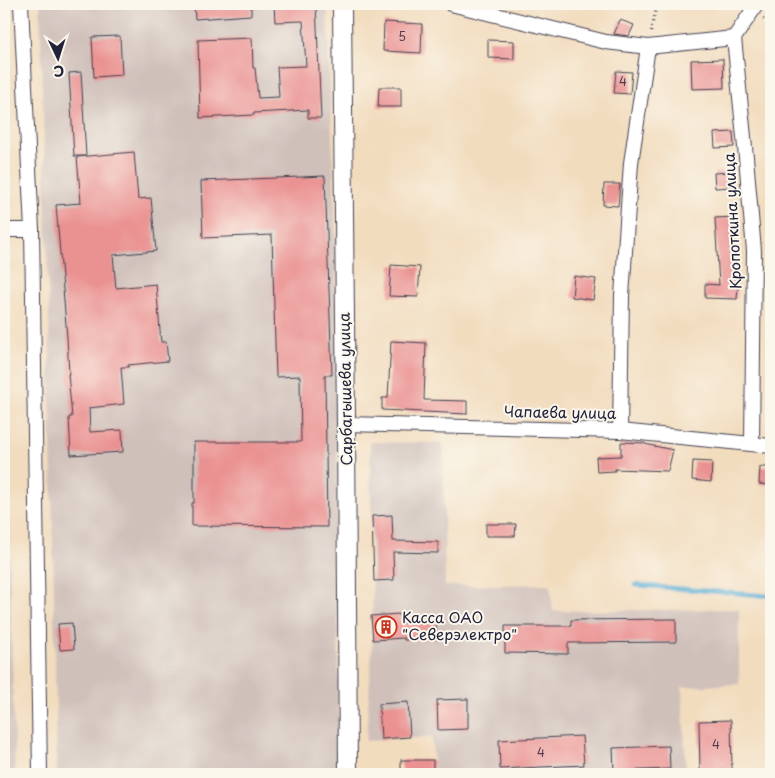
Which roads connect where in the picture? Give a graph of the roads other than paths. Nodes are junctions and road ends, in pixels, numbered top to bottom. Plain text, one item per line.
1 (21, 4) edge
2 (342, 4) edge
3 (451, 4) edge
4 (757, 4) edge
5 (734, 38) junction
6 (648, 47) junction
7 (4, 230) edge
8 (32, 230) junction
9 (346, 424) junction
10 (620, 431) junction
11 (752, 444) junction
12 (771, 446) edge
13 (40, 774) edge
14 (348, 774) edge

1 - 8 street
2 - 9 street, Сарбагышева улица
3 - 6 street
4 - 5 street
5 - 6 street
5 - 11 street, Кропоткина улица
6 - 10 street
7 - 8 street
8 - 13 street
9 - 10 street, Чапаева улица
9 - 14 street, Сарбагышева улица
10 - 11 street, Чапаева улица
11 - 12 street, Чапаева улица

